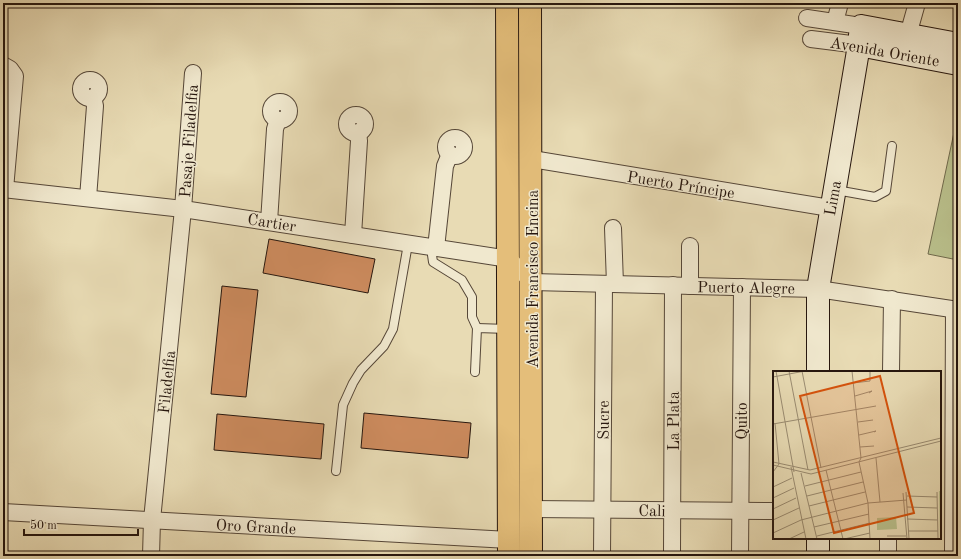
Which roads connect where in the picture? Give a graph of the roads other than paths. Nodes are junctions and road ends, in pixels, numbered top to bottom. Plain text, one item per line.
1 (507, 3) edge
2 (530, 3) edge
3 (840, 3) edge
4 (917, 3) edge
5 (807, 18) dead end
6 (835, 22) junction
7 (860, 35) junction
8 (908, 35) junction
9 (811, 39) dead end
10 (958, 44) edge
11 (958, 64) edge
12 (3, 65) edge
13 (193, 73) dead end
14 (93, 97) dead end
15 (278, 120) dead end
16 (358, 132) dead end
17 (892, 146) dead end
18 (450, 154) dead end
19 (532, 159) junction
20 (4, 189) edge
21 (88, 198) junction
22 (832, 199) junction
23 (183, 208) junction
24 (269, 222) junction
25 (613, 228) dead end
26 (353, 235) junction
27 (408, 244) junction
28 (690, 246) dead end
29 (436, 248) junction
30 (508, 259) junction
31 (532, 282) junction
32 (610, 284) junction
33 (673, 285) junction
34 (690, 286) junction
35 (742, 287) junction
36 (818, 289) junction
37 (892, 299) junction
38 (956, 309) edge
39 (477, 328) junction
40 (509, 330) junction
41 (818, 371) edge
42 (891, 371) edge
43 (475, 372) dead end
44 (336, 471) dead end
45 (531, 509) junction
46 (603, 510) junction
47 (673, 510) junction
48 (740, 511) junction
49 (773, 511) edge
50 (3, 512) edge
51 (950, 513) edge
52 (152, 520) junction
53 (818, 539) edge
54 (888, 539) edge
55 (509, 548) edge
56 (151, 556) edge
57 (531, 556) edge
58 (602, 556) edge
59 (672, 556) edge
60 (740, 556) edge
61 (818, 556) edge
62 (888, 556) edge
63 (953, 556) edge

1 - 30 main road, Avenida Francisco Encina
2 - 19 main road, Avenida Francisco Encina
3 - 6 street
4 - 8 street
5 - 6 street, Avenida Oriente
6 - 7 street, Avenida Oriente
7 - 8 street, Avenida Oriente
7 - 9 street, Avenida Oriente
7 - 11 street, Avenida Oriente
7 - 22 street, Lima
8 - 10 street, Avenida Oriente
12 - 20 street
13 - 23 street, Pasaje Filadelfia
14 - 21 street
15 - 24 street
16 - 26 street
17 - 22 lane
18 - 29 street
19 - 22 street, Puerto Príncipe
19 - 31 main road, Avenida Francisco Encina
20 - 21 street, Cartier
21 - 23 street, Cartier
22 - 36 street, Lima
23 - 24 street, Cartier
23 - 52 street, Filadelfia
24 - 26 street, Cartier
25 - 32 street, Sucre
26 - 27 street, Cartier
27 - 29 street, Cartier
27 - 44 lane
28 - 34 street
29 - 30 street, Cartier
29 - 39 lane
30 - 31 street
30 - 40 main road, Avenida Francisco Encina
31 - 32 street, Puerto Alegre
31 - 45 main road, Avenida Francisco Encina
32 - 33 street, Puerto Alegre
32 - 46 street, Sucre
33 - 34 street, Puerto Alegre
33 - 47 street, La Plata
34 - 35 street, Puerto Alegre
35 - 36 street, Puerto Alegre
35 - 48 street, Quito
36 - 37 street, Puerto Alegre
36 - 41 street, Lima
37 - 38 street, Puerto Alegre
37 - 42 street
38 - 51 street
39 - 40 lane
39 - 43 lane
40 - 55 main road, Avenida Francisco Encina
45 - 46 street, Cali
45 - 57 main road, Avenida Francisco Encina
46 - 47 street, Cali
46 - 58 street, Sucre
47 - 48 street, Cali
47 - 59 street, La Plata
48 - 49 street, Cali
48 - 60 street, Quito
50 - 52 street, Oro Grande
51 - 63 street
52 - 55 street, Oro Grande
52 - 56 street, Filadelfia
53 - 61 street
54 - 62 street

